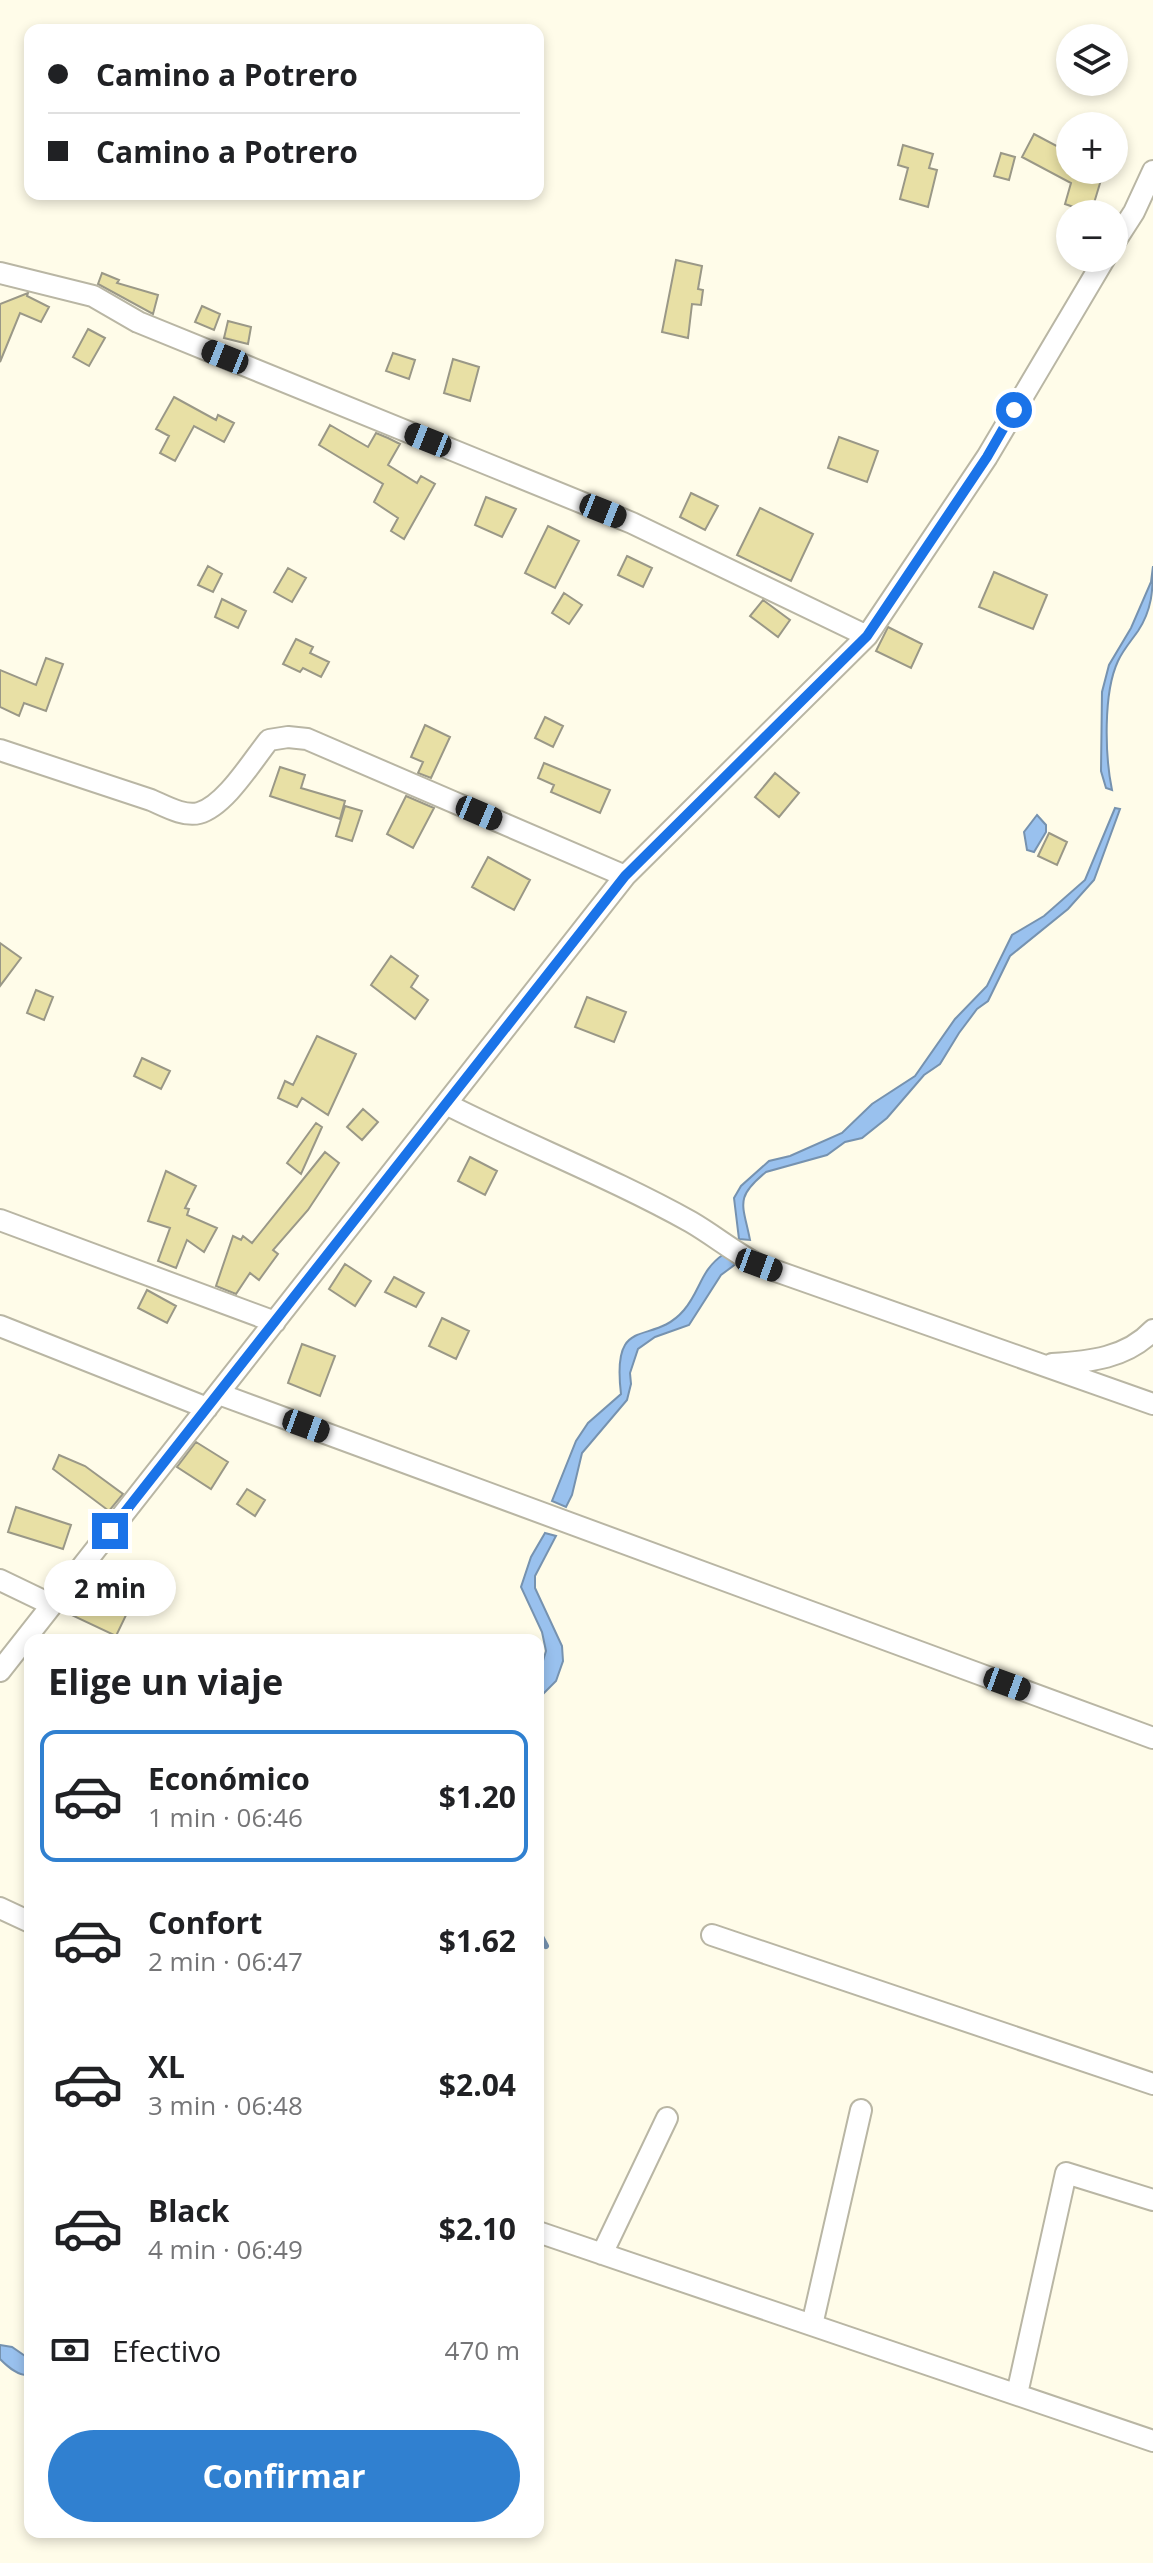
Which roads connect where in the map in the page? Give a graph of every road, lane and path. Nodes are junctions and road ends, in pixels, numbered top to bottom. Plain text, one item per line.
1 (1153, 171) edge
2 (1128, 221) edge
3 (1097, 272) edge
4 (0, 273) edge
5 (867, 636) junction
6 (0, 750) edge
7 (625, 876) junction
8 (446, 1104) junction
9 (0, 1220) edge
10 (275, 1322) junction
11 (0, 1326) edge
12 (1153, 1330) edge
13 (1041, 1365) junction
14 (213, 1401) junction
15 (1153, 1404) edge
16 (0, 1580) edge
17 (52, 1605) junction
18 (29, 1634) edge
19 (24, 1641) edge
20 (0, 1671) edge
21 (1153, 1738) edge
22 (0, 1908) edge
23 (24, 1919) edge
24 (712, 1935) dead end
25 (1153, 2084) edge
26 (861, 2110) dead end
27 (667, 2118) dead end
28 (1153, 2200) edge
29 (544, 2234) edge
30 (602, 2254) junction
31 (812, 2325) junction
32 (1017, 2394) junction
33 (1153, 2441) edge

1 - 2 street
3 - 5 street
4 - 5 street
5 - 7 street
6 - 7 street
7 - 8 street
8 - 10 street
8 - 13 street
9 - 10 street
10 - 14 street
11 - 14 street
12 - 13 street
13 - 15 street
14 - 17 street
14 - 21 street
16 - 17 street
17 - 18 street
19 - 20 street
22 - 23 street
24 - 25 street
26 - 31 street
27 - 30 street
28 - 32 street
29 - 30 street
30 - 31 street
31 - 32 street
32 - 33 street

